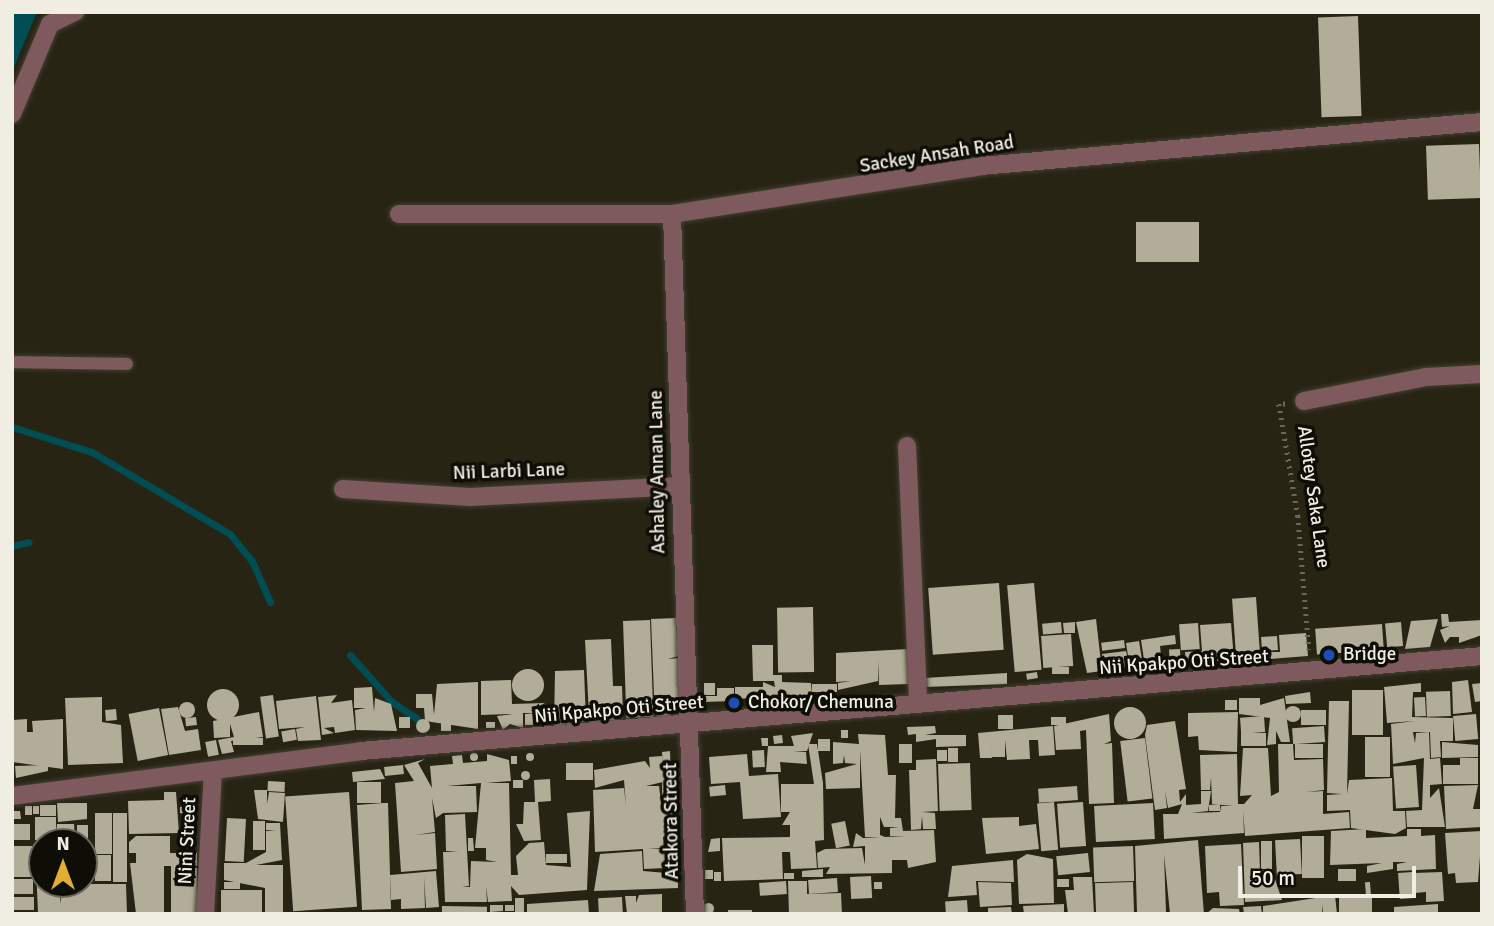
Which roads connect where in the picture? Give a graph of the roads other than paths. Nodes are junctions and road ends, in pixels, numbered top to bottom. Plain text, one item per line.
1 (75, 12) edge
2 (12, 114) edge
3 (1482, 122) edge
4 (398, 214) dead end
5 (672, 214) junction
6 (12, 362) edge
7 (127, 364) dead end
8 (1482, 374) edge
9 (1304, 401) road end
10 (907, 446) dead end
11 (677, 486) junction
12 (343, 489) dead end
13 (1482, 656) edge
14 (918, 703) junction
15 (691, 728) junction
16 (212, 771) junction
17 (12, 796) edge
18 (205, 914) edge
19 (695, 914) edge

1 - 2 street
3 - 5 street, Sackey Ansah Road
4 - 5 street, Sackey Ansah Road
5 - 11 street, Ashaley Annan Lane
6 - 7 lane
8 - 9 street, Allotey Saka Lane
10 - 14 street
11 - 12 street, Nii Larbi Lane
11 - 15 street, Ashaley Annan Lane
13 - 14 street, Nii Kpakpo Oti Street
14 - 15 street, Nii Kpakpo Oti Street
15 - 16 street, Nii Kpakpo Oti Street
15 - 19 street, Atakora Street
16 - 17 street, Nii Kpakpo Oti Street
16 - 18 street, Nini Street

